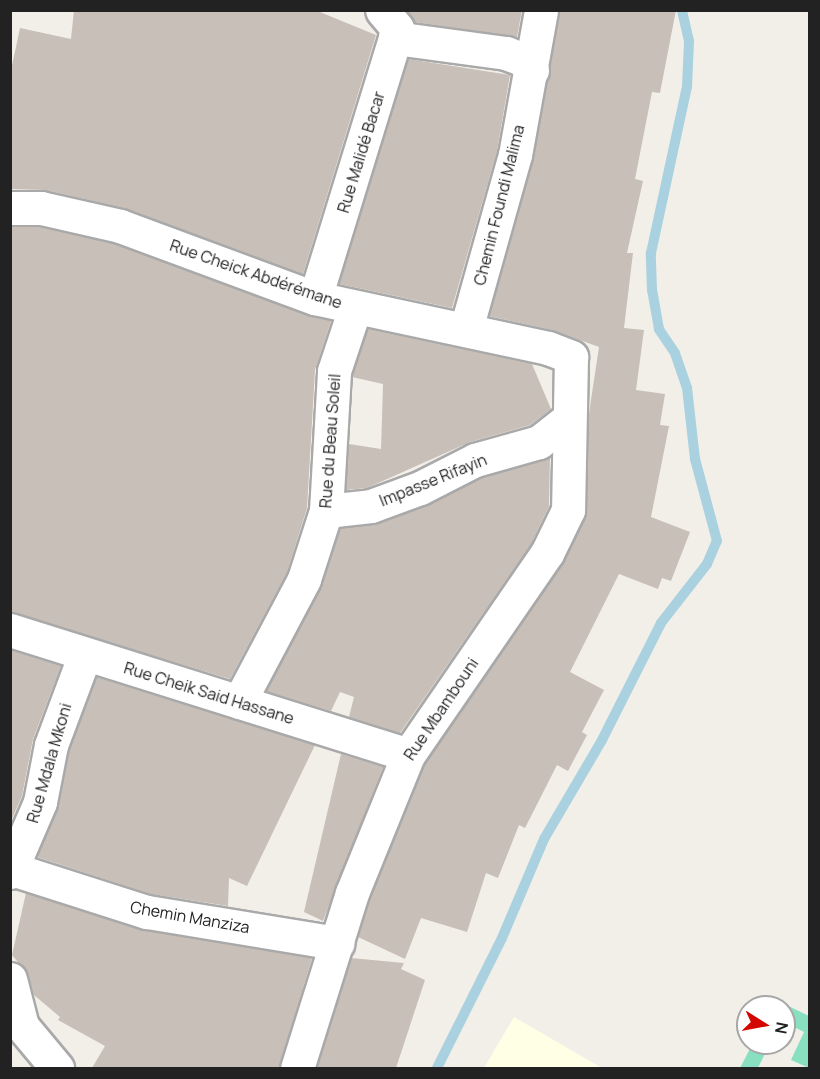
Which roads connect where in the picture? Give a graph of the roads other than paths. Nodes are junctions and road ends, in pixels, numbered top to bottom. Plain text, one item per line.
1 (541, 10) edge
2 (388, 24) edge
3 (531, 70) junction
4 (10, 208) edge
5 (315, 297) junction
6 (355, 308) junction
7 (466, 329) junction
8 (571, 357) joint
9 (567, 420) junction
10 (326, 511) junction
11 (10, 630) edge
12 (85, 654) junction
13 (239, 702) junction
14 (408, 755) junction
15 (11, 870) edge
16 (337, 943) junction
17 (10, 979) edge
18 (57, 1068) edge
19 (297, 1068) edge

1 - 3 street, Chemin Foundi Malima
2 - 3 street
2 - 5 street, Rue Malidé Bacar
3 - 7 street, Chemin Foundi Malima
4 - 5 street, Rue Cheick Abdérémane
5 - 6 street, Rue Cheick Abdérémane
6 - 7 street, Rue Cheick Abdérémane
6 - 10 street, Rue du Beau Soleil
7 - 8 street, Rue Cheick Abdérémane
8 - 9 street, Rue Mbambouni
9 - 10 street, Impasse Rifayin
9 - 14 street, Rue Mbambouni
10 - 13 street, Rue du Beau Soleil
11 - 12 street, Rue Cheik Said Hassane
12 - 13 street, Rue Cheik Said Hassane
12 - 15 street, Rue Mdala Mkoni
13 - 14 street, Rue Cheik Said Hassane
14 - 16 street, Rue Mbambouni
15 - 16 street, Chemin Manziza
16 - 19 street, Rue Mbambouni
17 - 18 street

